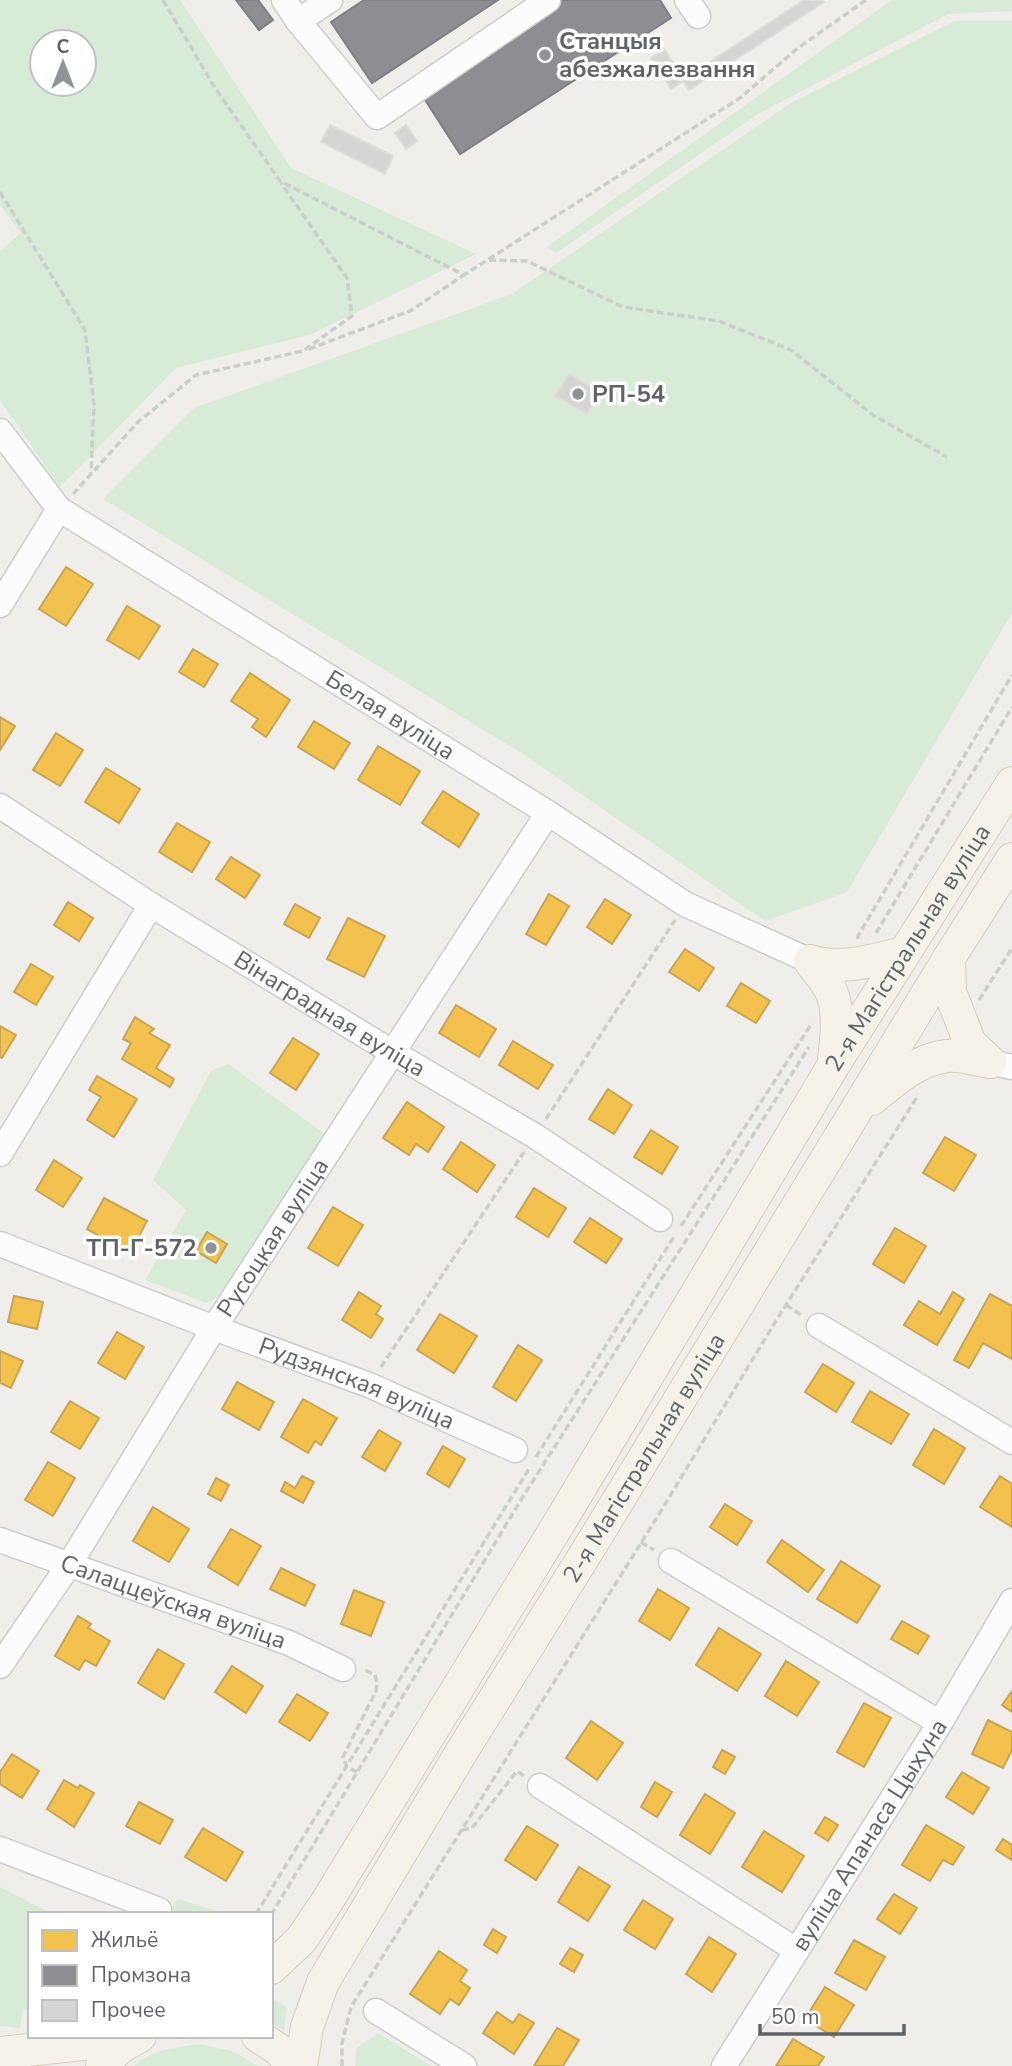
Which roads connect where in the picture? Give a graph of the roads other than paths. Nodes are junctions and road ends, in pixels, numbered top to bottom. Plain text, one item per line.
1 (330, 0) edge
2 (548, 0) edge
3 (291, 10) edge
4 (0, 431) edge
5 (60, 509) junction
6 (0, 605) edge
7 (1012, 783) edge
8 (0, 806) edge
9 (548, 813) junction
10 (1012, 859) edge
11 (151, 905) junction
12 (904, 953) junction
13 (949, 958) junction
14 (810, 961) junction
15 (392, 1052) junction
16 (820, 1058) junction
17 (1001, 1064) edge
18 (856, 1113) junction
19 (0, 1154) edge
20 (660, 1219) dead end
21 (0, 1244) edge
22 (819, 1326) dead end
23 (214, 1328) junction
24 (1012, 1442) edge
25 (515, 1450) dead end
26 (0, 1540) edge
27 (671, 1561) dead end
28 (69, 1565) junction
29 (1012, 1601) edge
30 (0, 1666) edge
31 (342, 1669) road end
32 (940, 1723) junction
33 (540, 1786) road end
34 (0, 1849) edge
35 (159, 1910) dead end
36 (796, 1950) junction
37 (273, 1966) edge
38 (376, 2011) dead end
39 (110, 2038) edge
40 (136, 2038) edge
41 (261, 2038) edge
42 (0, 2053) edge
43 (102, 2066) edge
44 (293, 2066) edge
45 (302, 2066) edge
46 (464, 2066) edge
47 (724, 2066) edge

1 - 3 street
2 - 3 street
4 - 5 street, Белая вуліца
5 - 6 street
5 - 9 street, Белая вуліца
7 - 12 main road, 2-я Магістральная вуліца
8 - 11 street, Вінаградная вуліца
9 - 14 street, Белая вуліца
9 - 15 street, Русоцкая вуліца
10 - 13 main road, 2-я Магістральная вуліца
11 - 15 street, Вінаградная вуліца
11 - 19 street
12 - 14 main road
12 - 16 main road, 2-я Магістральная вуліца
13 - 17 main road
13 - 18 main road, 2-я Магістральная вуліца
14 - 16 main road
15 - 20 street, Вінаградная вуліца
15 - 23 street, Русоцкая вуліца
16 - 37 main road, 2-я Магістральная вуліца
17 - 18 main road
18 - 45 main road, 2-я Магістральная вуліца
21 - 23 street, Рудзянская вуліца
22 - 24 street
23 - 25 street, Рудзянская вуліца
23 - 28 street, Русоцкая вуліца
26 - 28 street, Салаццеўская вуліца
27 - 32 street
28 - 30 street, Русоцкая вуліца
28 - 31 street, Салаццеўская вуліца
29 - 32 street, вуліца Апанаса Цыхуна
32 - 36 street, вуліца Апанаса Цыхуна
33 - 36 street
34 - 35 street
36 - 47 street, вуліца Апанаса Цыхуна
38 - 46 street
39 - 42 main road
40 - 43 main road
41 - 44 main road

